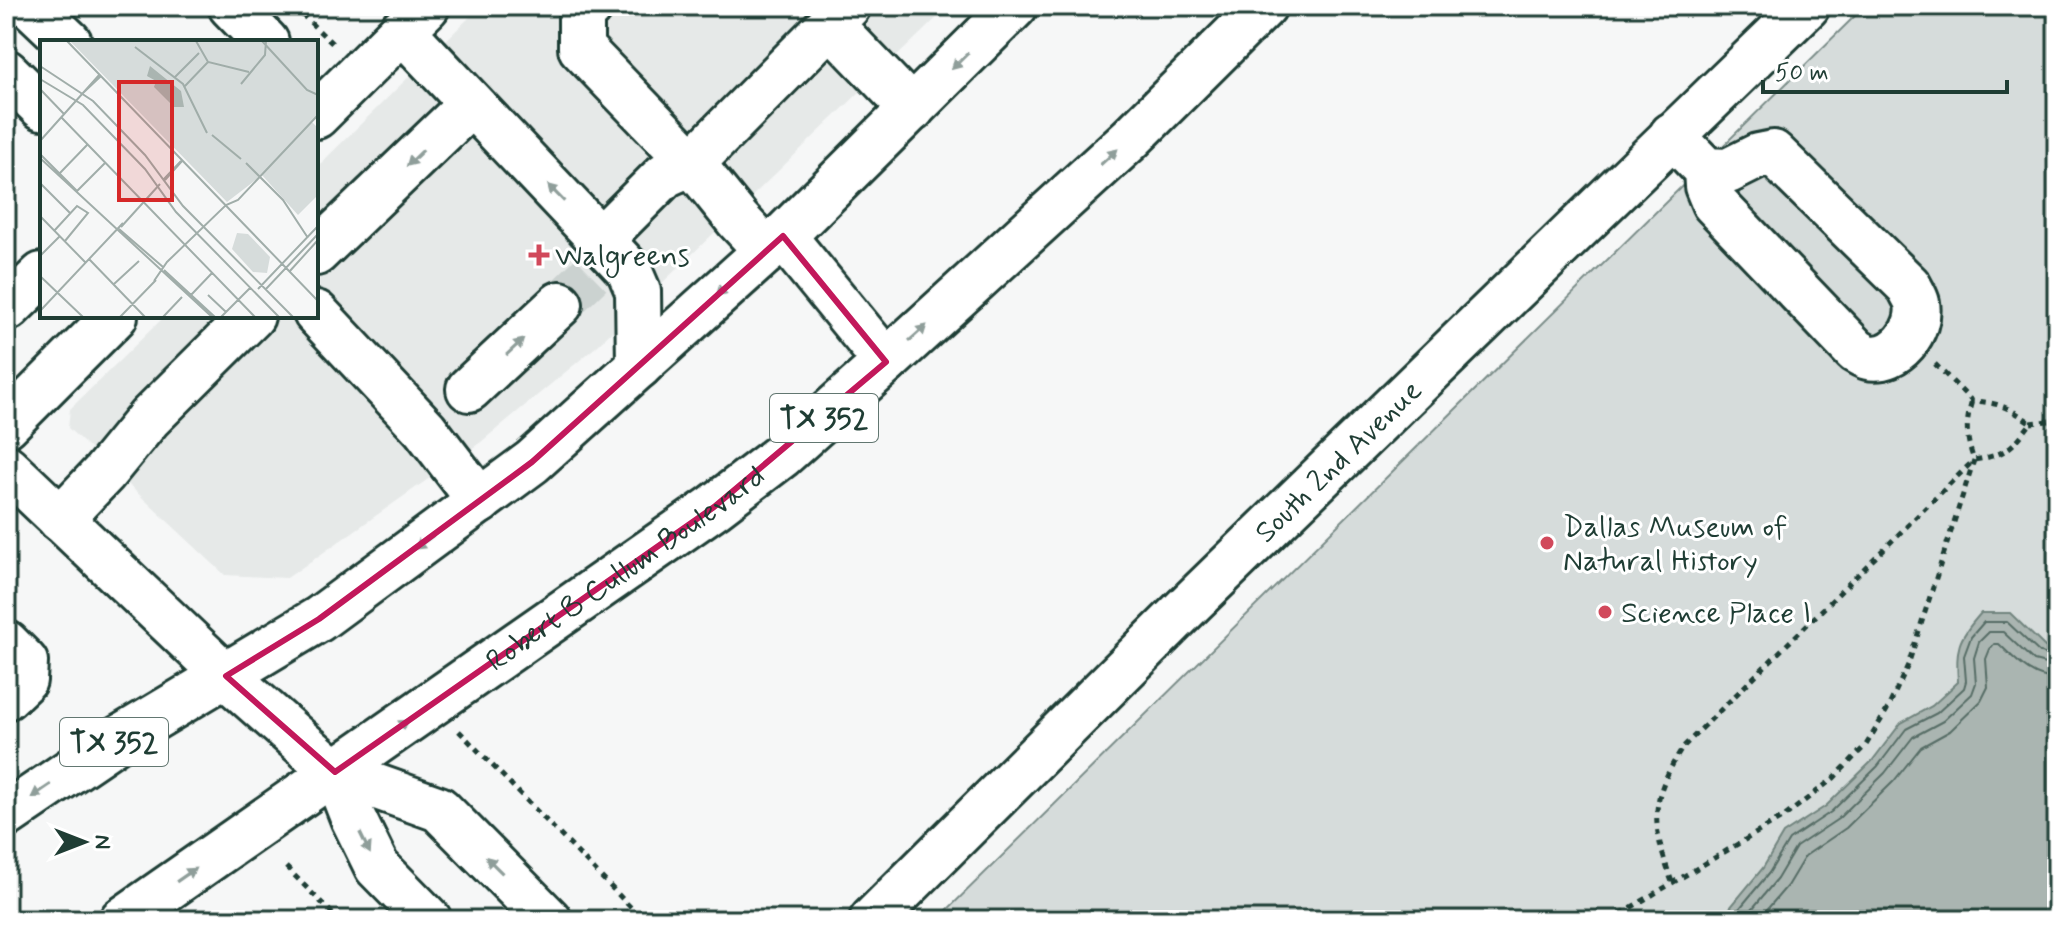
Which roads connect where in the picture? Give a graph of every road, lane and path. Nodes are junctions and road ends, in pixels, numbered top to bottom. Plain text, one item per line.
1 (31, 6) edge
2 (293, 6) edge
3 (590, 6) edge
4 (1015, 6) edge
5 (1264, 6) edge
6 (1807, 6) edge
7 (839, 15) edge
8 (414, 18) edge
9 (67, 40) edge
10 (340, 50) dead end
11 (6, 72) edge
12 (471, 104) junction
13 (40, 105) edge
14 (320, 105) edge
15 (912, 109) junction
16 (1672, 135) junction
17 (692, 163) junction
18 (1706, 170) junction
19 (775, 244) junction
20 (318, 251) edge
21 (608, 259) junction
22 (40, 277) edge
23 (560, 304) tunnel mouth
24 (8, 308) dead end
25 (318, 315) edge
26 (113, 318) edge
27 (250, 318) edge
28 (1909, 339) junction
29 (886, 362) junction
30 (639, 366) junction
31 (469, 389) dead end
32 (1972, 401) junction
33 (2057, 420) edge
34 (2031, 423) junction
35 (6, 425) edge
36 (1974, 460) junction
37 (6, 467) edge
38 (480, 501) junction
39 (60, 519) junction
40 (6, 643) edge
41 (226, 676) junction
42 (6, 697) edge
43 (459, 731) dead end
44 (335, 772) junction
45 (6, 815) edge
46 (286, 867) dead end
47 (1672, 882) junction
48 (122, 920) edge
49 (339, 920) edge
50 (429, 920) edge
51 (549, 920) edge
52 (643, 920) edge
53 (872, 920) edge
54 (1610, 920) edge

1 - 9 main road
2 - 10 path
3 - 17 main road
4 -> 15 main road, TX 352
29 -> 5 main road, Robert B Cullum Boulevard / TX 352
6 - 16 main road, South 2nd Avenue
7 - 15 main road
7 - 17 main road
8 - 12 main road
8 - 14 main road
11 - 13 main road
12 -> 20 main road
21 -> 12 main road
15 - 19 main road, TX 352
16 - 18 main road
16 - 53 main road, South 2nd Avenue
17 - 19 main road
17 - 21 main road
18 - 28 main road
18 - 28 main road
19 - 29 main road
19 -> 30 main road, TX 352
21 - 30 main road
22 - 24 main road
31 -> 23 main road
25 - 38 main road
26 - 35 main road
27 - 39 main road
28 - 32 path
44 -> 29 main road, Robert B Cullum Boulevard / TX 352
30 - 38 main road, TX 352
32 - 34 path
32 - 36 path
33 - 34 path
34 - 36 path
36 - 47 path
36 - 47 path
37 - 39 main road
38 -> 41 main road, TX 352
39 - 41 main road
40 - 42 main road
41 - 44 main road
41 -> 45 main road, TX 352
43 - 52 path
48 -> 44 main road, Robert B Cullum Boulevard / TX 352
44 -> 50 main road
51 -> 44 main road
46 - 49 path
47 - 54 path

